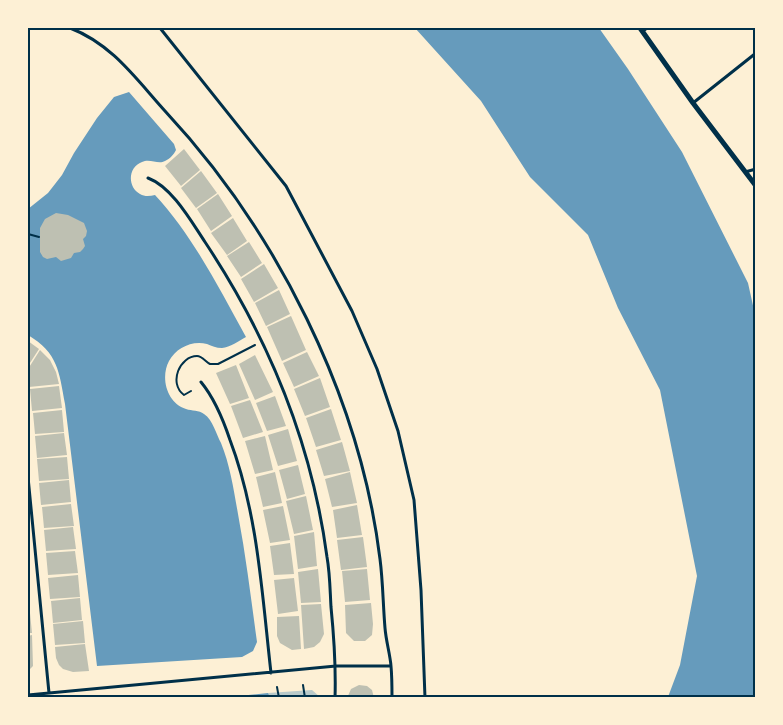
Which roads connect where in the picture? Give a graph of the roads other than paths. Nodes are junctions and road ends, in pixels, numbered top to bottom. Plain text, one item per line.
1 (70, 28) edge
2 (160, 28) edge
3 (643, 29) edge
4 (756, 53) edge
5 (693, 103) junction
6 (756, 170) edge
7 (745, 172) junction
8 (148, 178) dead end
9 (756, 186) edge
10 (201, 382) dead end
11 (28, 477) edge
12 (336, 666) junction
13 (392, 666) junction
14 (271, 672) junction
15 (49, 692) junction
16 (28, 695) edge
17 (335, 698) edge
18 (392, 698) edge
19 (425, 698) edge

1 - 13 lane
2 - 19 lane
3 - 5 street
4 - 5 lane
5 - 7 street
6 - 7 lane
7 - 9 street
8 - 12 lane
10 - 14 lane
11 - 15 lane
12 - 13 lane
12 - 14 lane
12 - 17 lane
13 - 18 lane
14 - 15 lane
15 - 16 lane

